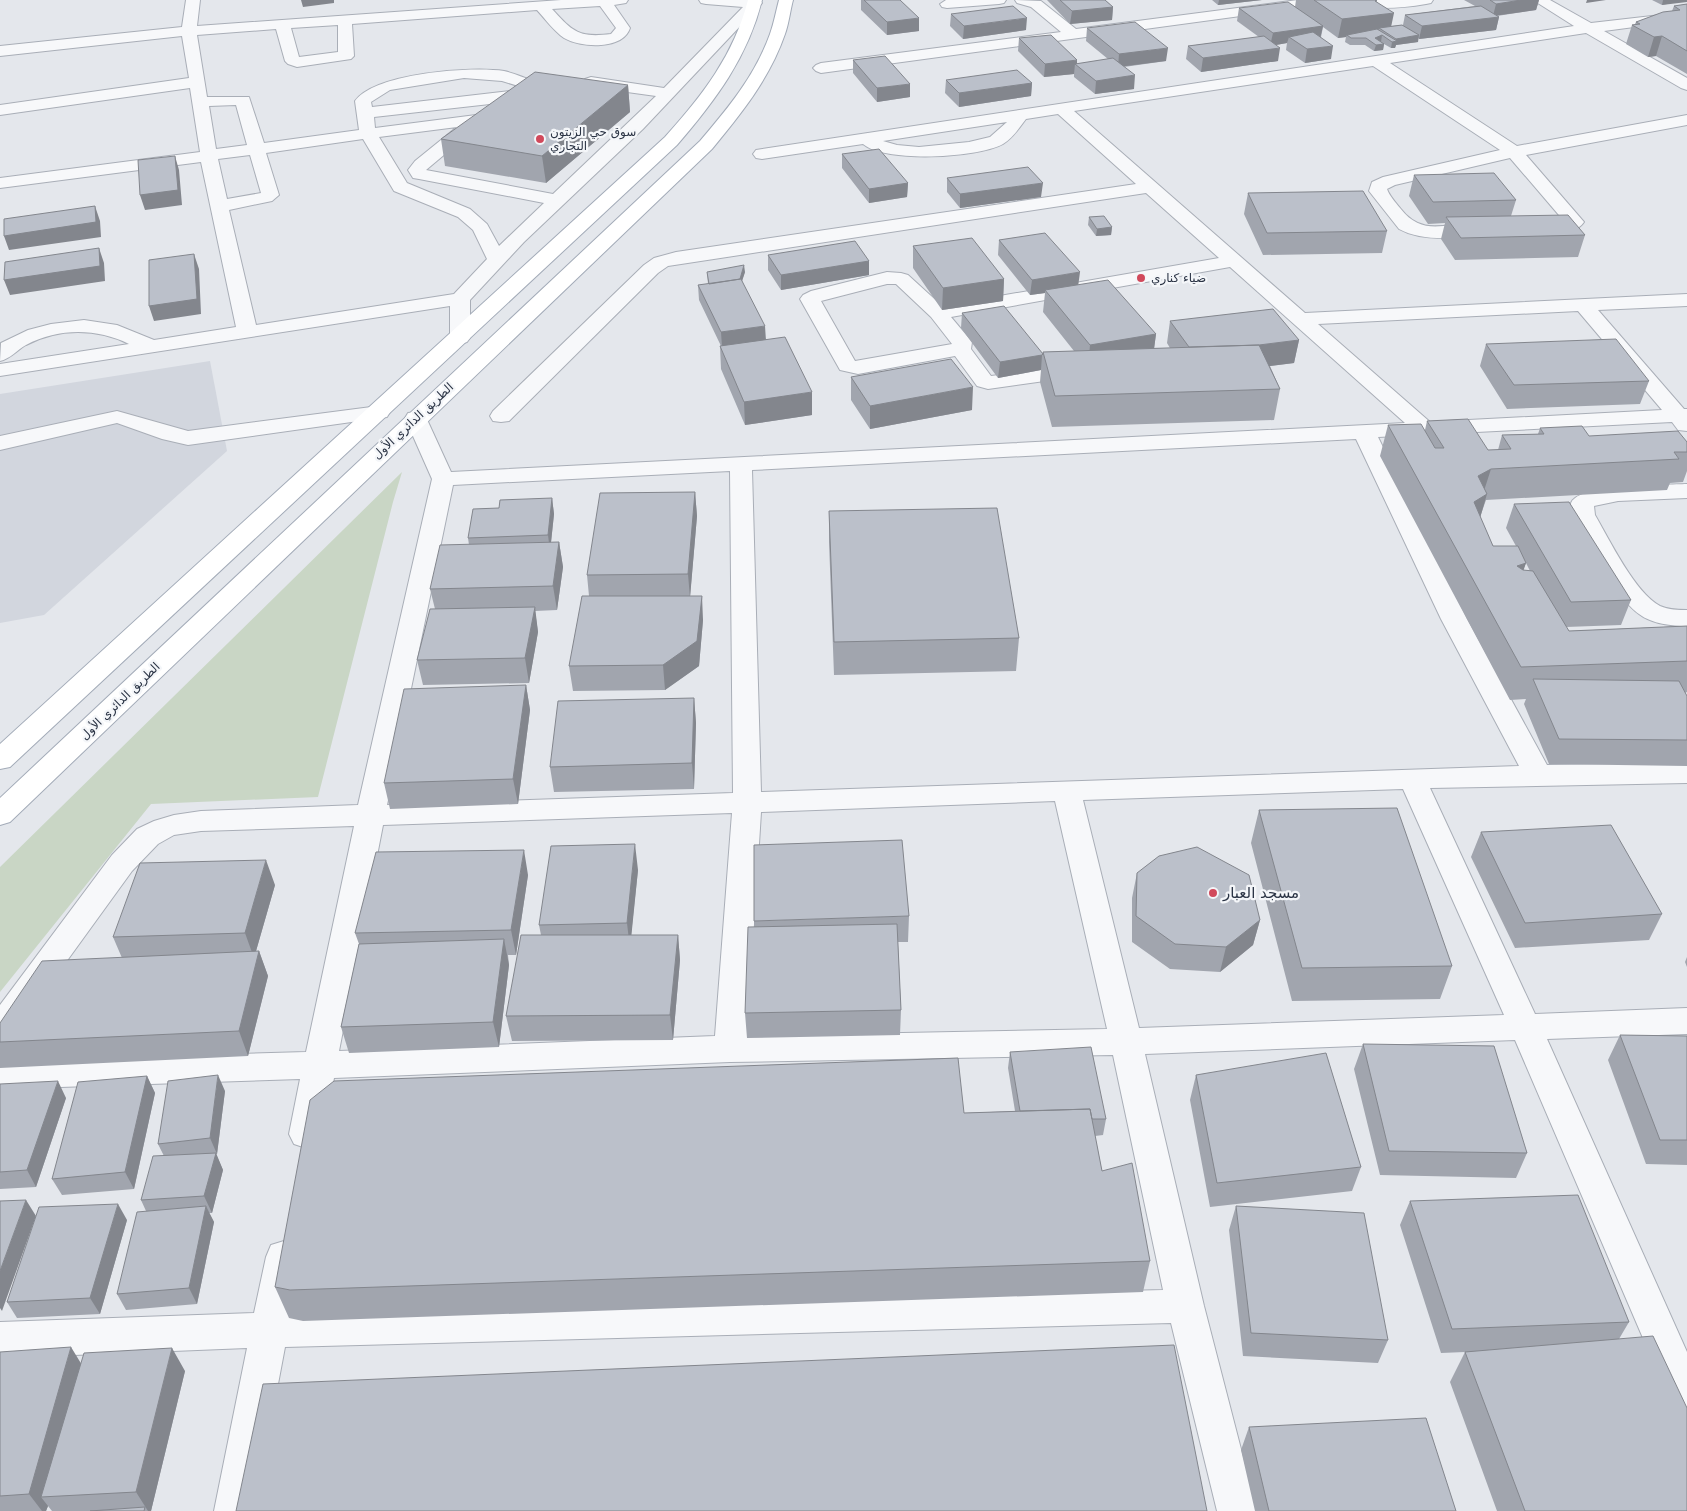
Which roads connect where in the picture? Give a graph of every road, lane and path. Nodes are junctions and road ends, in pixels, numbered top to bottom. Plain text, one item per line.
1 (193, 0) edge
2 (621, 0) edge
3 (706, 0) edge
4 (786, 0) edge
5 (999, 0) edge
6 (1022, 0) edge
7 (1330, 0) edge
8 (1347, 0) edge
9 (1426, 0) edge
10 (1540, 0) edge
11 (604, 1) junction
12 (755, 1) edge
13 (947, 4) dead end
14 (466, 5) edge
15 (541, 6) junction
16 (1687, 16) edge
17 (345, 20) junction
18 (282, 24) junction
19 (1590, 28) junction
20 (189, 31) junction
21 (1074, 35) junction
22 (112, 39) junction
23 (0, 46) edge
24 (0, 51) edge
25 (0, 56) edge
26 (468, 59) dead end
27 (1376, 61) junction
28 (821, 68) dead end
29 (574, 80) edge
30 (197, 82) junction
31 (1687, 85) edge
32 (386, 86) junction
33 (1417, 88) junction
34 (668, 93) junction
35 (511, 96) junction
36 (553, 97) edge
37 (200, 102) junction
38 (632, 108) dead end
39 (0, 110) edge
40 (1063, 110) junction
41 (651, 111) junction
42 (365, 113) junction
43 (1020, 116) junction
44 (1463, 119) junction
45 (476, 120) junction
46 (1687, 120) edge
47 (368, 133) junction
48 (864, 139) junction
49 (259, 149) junction
50 (1514, 152) junction
51 (762, 154) dead end
52 (85, 155) dead end
53 (209, 157) junction
54 (26, 163) dead end
55 (117, 169) junction
56 (419, 174) junction
57 (0, 176) edge
58 (396, 180) junction
59 (0, 183) edge
60 (1150, 187) junction
61 (92, 189) dead end
62 (0, 190) edge
63 (25, 198) dead end
64 (556, 200) junction
65 (220, 206) junction
66 (1524, 228) edge
67 (1494, 229) edge
68 (497, 259) junction
69 (1233, 261) junction
70 (460, 299) junction
71 (1687, 300) edge
72 (1584, 305) junction
73 (938, 313) junction
74 (1299, 319) junction
75 (247, 331) junction
76 (460, 338) junction
77 (150, 346) junction
78 (960, 349) junction
79 (0, 355) edge
80 (0, 370) edge
81 (1059, 373) edge
82 (379, 412) junction
83 (501, 416) dead end
84 (416, 418) junction
85 (1684, 419) edge
86 (1425, 429) junction
87 (1364, 432) junction
88 (0, 443) edge
89 (742, 463) junction
90 (443, 479) junction
91 (1683, 498) edge
92 (1687, 618) edge
93 (0, 760) edge
94 (1687, 773) edge
95 (1538, 775) junction
96 (1412, 779) junction
97 (1068, 791) junction
98 (747, 802) junction
99 (0, 815) edge
100 (370, 816) junction
101 (1687, 1021) edge
102 (1525, 1027) junction
103 (0, 1029) edge
104 (1126, 1042) junction
105 (730, 1049) junction
106 (319, 1065) junction
107 (0, 1075) edge
108 (303, 1154) edge
109 (289, 1232) edge
110 (1185, 1306) junction
111 (271, 1330) junction
112 (0, 1340) edge
113 (1687, 1395) edge
114 (234, 1511) edge
115 (1236, 1511) edge

1 - 20 street
2 - 11 street
3 - 12 street
4 - 84 main road, الطريق الدائري الأول
5 - 13 street
6 - 21 street
7 - 21 street
8 - 9 street
10 - 19 street
11 - 15 street
11 - 15 street
12 - 34 street
12 - 76 main road, الطريق الدائري الأول
14 - 15 street
14 - 17 street
16 - 19 street
17 - 18 street
17 - 18 street
18 - 20 street
19 - 27 street
19 - 31 street
20 - 22 street
20 - 30 street
21 - 28 street
22 - 23 street
22 - 24 street
22 - 25 street
26 - 32 street
27 - 33 street
27 - 40 street
29 - 34 street
30 - 37 street
30 - 39 street
32 - 35 street
32 - 42 street
33 - 44 street
33 - 44 street
34 - 41 street
35 - 36 street
35 - 42 street
35 - 45 street
37 - 49 street
37 - 53 street
38 - 41 street
40 - 43 street
40 - 60 street
41 - 64 street
42 - 47 street
43 - 48 street
43 - 48 street
44 - 50 street
45 - 47 street
45 - 56 street
46 - 50 street
47 - 49 street
47 - 58 street
48 - 51 street
49 - 53 street
49 - 65 street
50 - 66 street
50 - 67 street
52 - 55 street
53 - 55 street
53 - 65 street
54 - 57 street
55 - 59 street
55 - 61 street
56 - 58 street
56 - 64 street
58 - 68 street
60 - 69 street
60 - 83 street
62 - 63 street
64 - 68 street
65 - 75 street
68 - 70 street
69 - 73 street
69 - 74 street
70 - 75 street
70 - 76 street
71 - 72 street
72 - 74 street
72 - 85 street
73 - 78 street
73 - 78 street
74 - 86 street
75 - 77 street
76 - 82 main road, الطريق الدائري الأول
77 - 79 street
77 - 80 street
78 - 81 street
82 - 88 street
82 - 93 main road, الطريق الدائري الأول
84 - 90 street
84 - 99 main road, الطريق الدائري الأول
85 - 86 street
86 - 87 street
87 - 89 street
87 - 95 street
89 - 90 street
89 - 98 street
90 - 100 street
91 - 92 street
94 - 95 street
95 - 96 street
96 - 97 street
96 - 102 street
97 - 98 street
97 - 104 street
98 - 100 street
98 - 105 street
100 - 103 street
100 - 106 street
101 - 102 street
102 - 104 street
102 - 113 street
104 - 105 street
104 - 110 street
105 - 106 street
106 - 107 street
106 - 108 street
109 - 111 street
110 - 111 street
110 - 115 street
111 - 112 street
111 - 114 street

